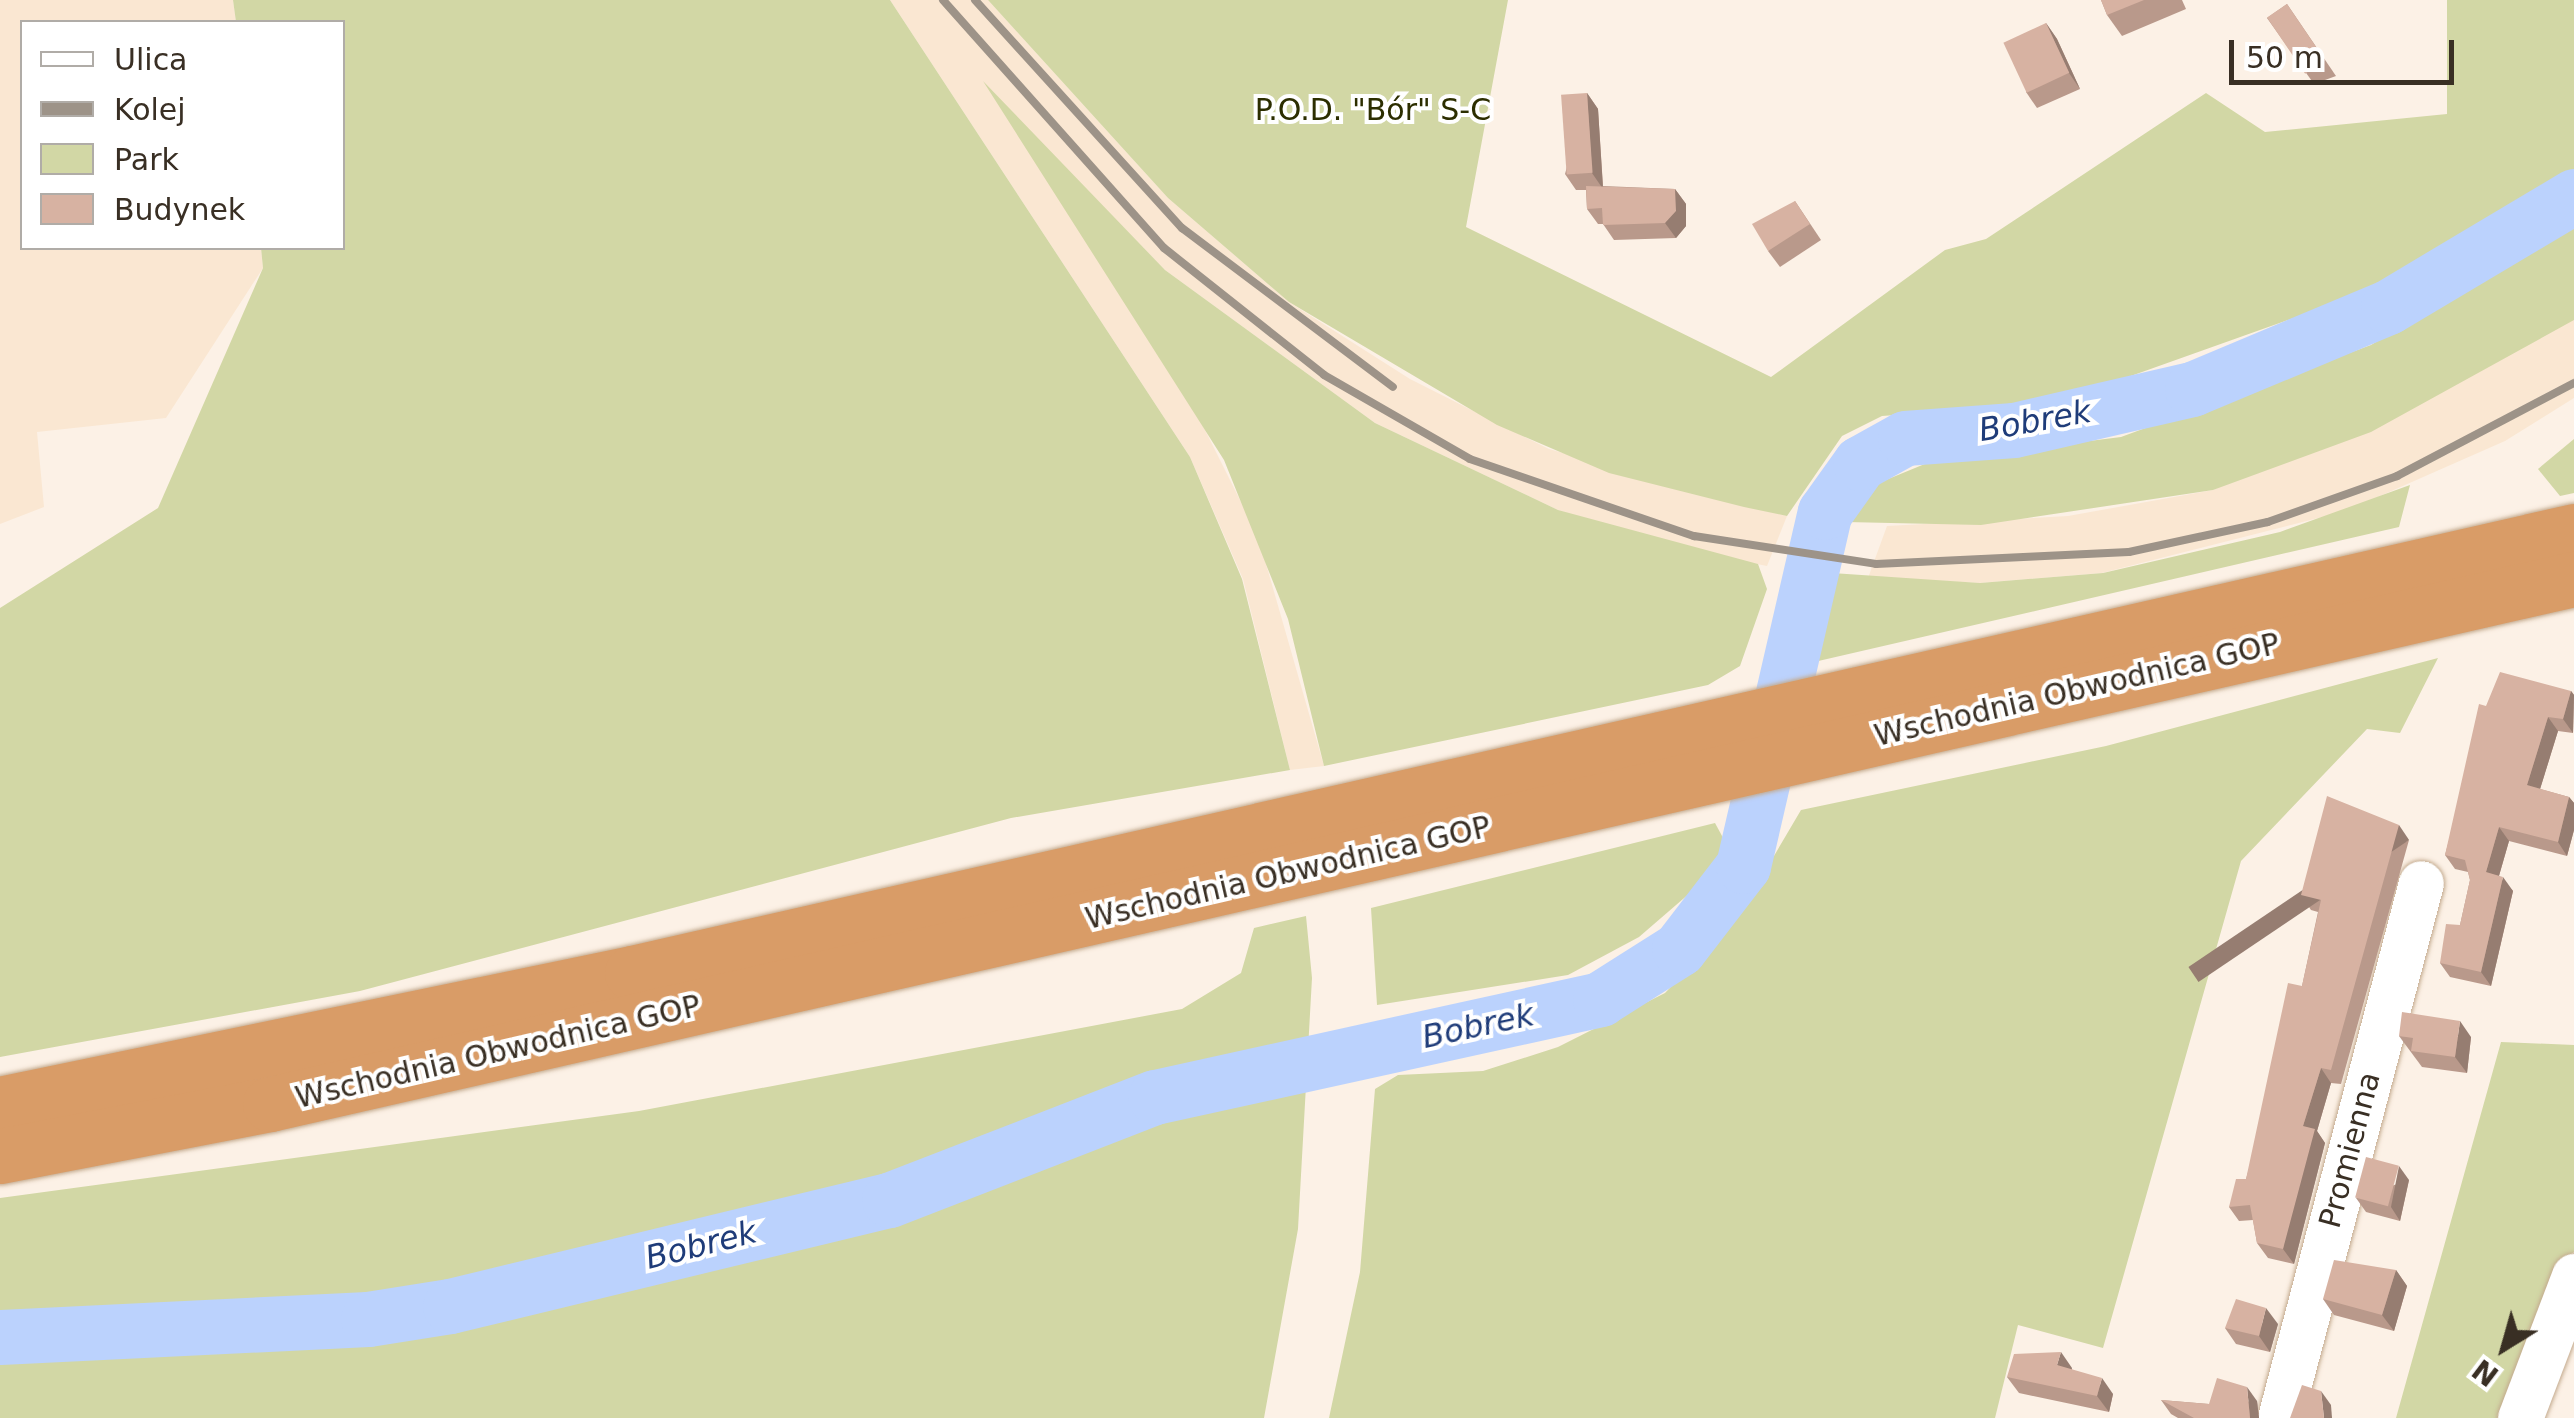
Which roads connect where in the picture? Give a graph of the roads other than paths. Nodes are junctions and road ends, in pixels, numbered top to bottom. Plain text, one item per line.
1 (2574, 531) edge
2 (2574, 579) edge
3 (2421, 883) dead end
4 (1137, 884) junction
5 (0, 1104) edge
6 (0, 1156) edge
7 (2574, 1276) edge
8 (2280, 1418) edge
9 (2520, 1418) edge

1 - 4 highway, Wschodnia Obwodnica GOP
2 - 4 highway, Wschodnia Obwodnica GOP
3 - 8 street, Promienna
4 - 5 highway, Wschodnia Obwodnica GOP
4 - 6 highway, Wschodnia Obwodnica GOP
7 - 9 street

